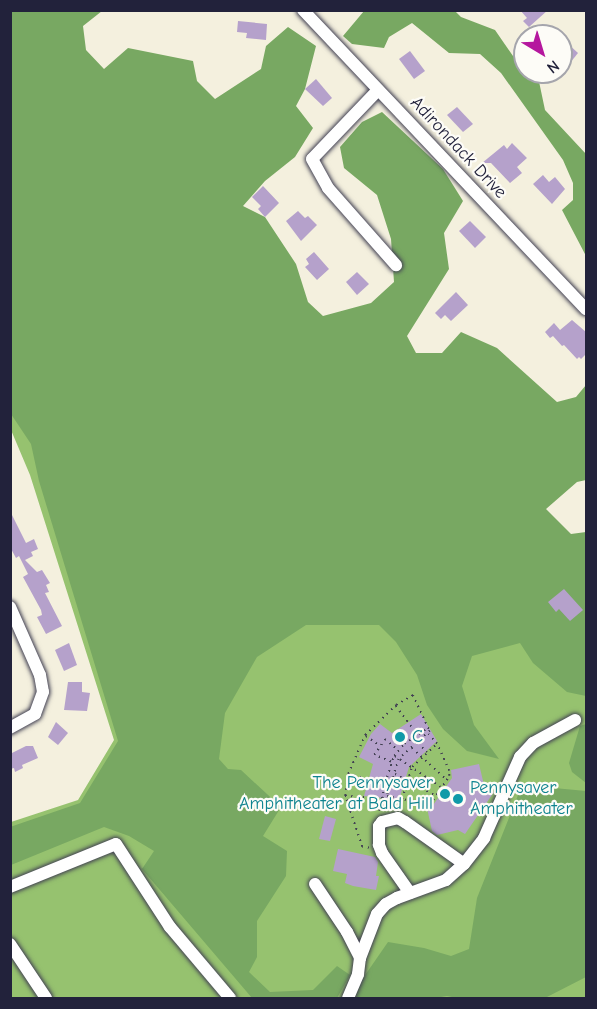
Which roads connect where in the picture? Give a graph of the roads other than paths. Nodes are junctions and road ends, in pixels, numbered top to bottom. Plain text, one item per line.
1 (303, 10) edge
2 (378, 90) junction
3 (396, 265) dead end
4 (586, 309) edge
5 (10, 607) edge
6 (575, 720) dead end
7 (10, 728) edge
8 (464, 864) junction
9 (315, 884) dead end
10 (10, 887) edge
11 (410, 893) junction
12 (10, 944) edge
13 (360, 958) junction
14 (46, 999) edge
15 (230, 999) edge
16 (348, 999) edge

1 - 2 street, Adirondack Drive
2 - 3 street
2 - 4 street, Adirondack Drive
5 - 7 street
6 - 8 street
8 - 11 street
8 - 11 street
9 - 13 street
10 - 15 street
11 - 13 street
12 - 14 street
13 - 16 street

